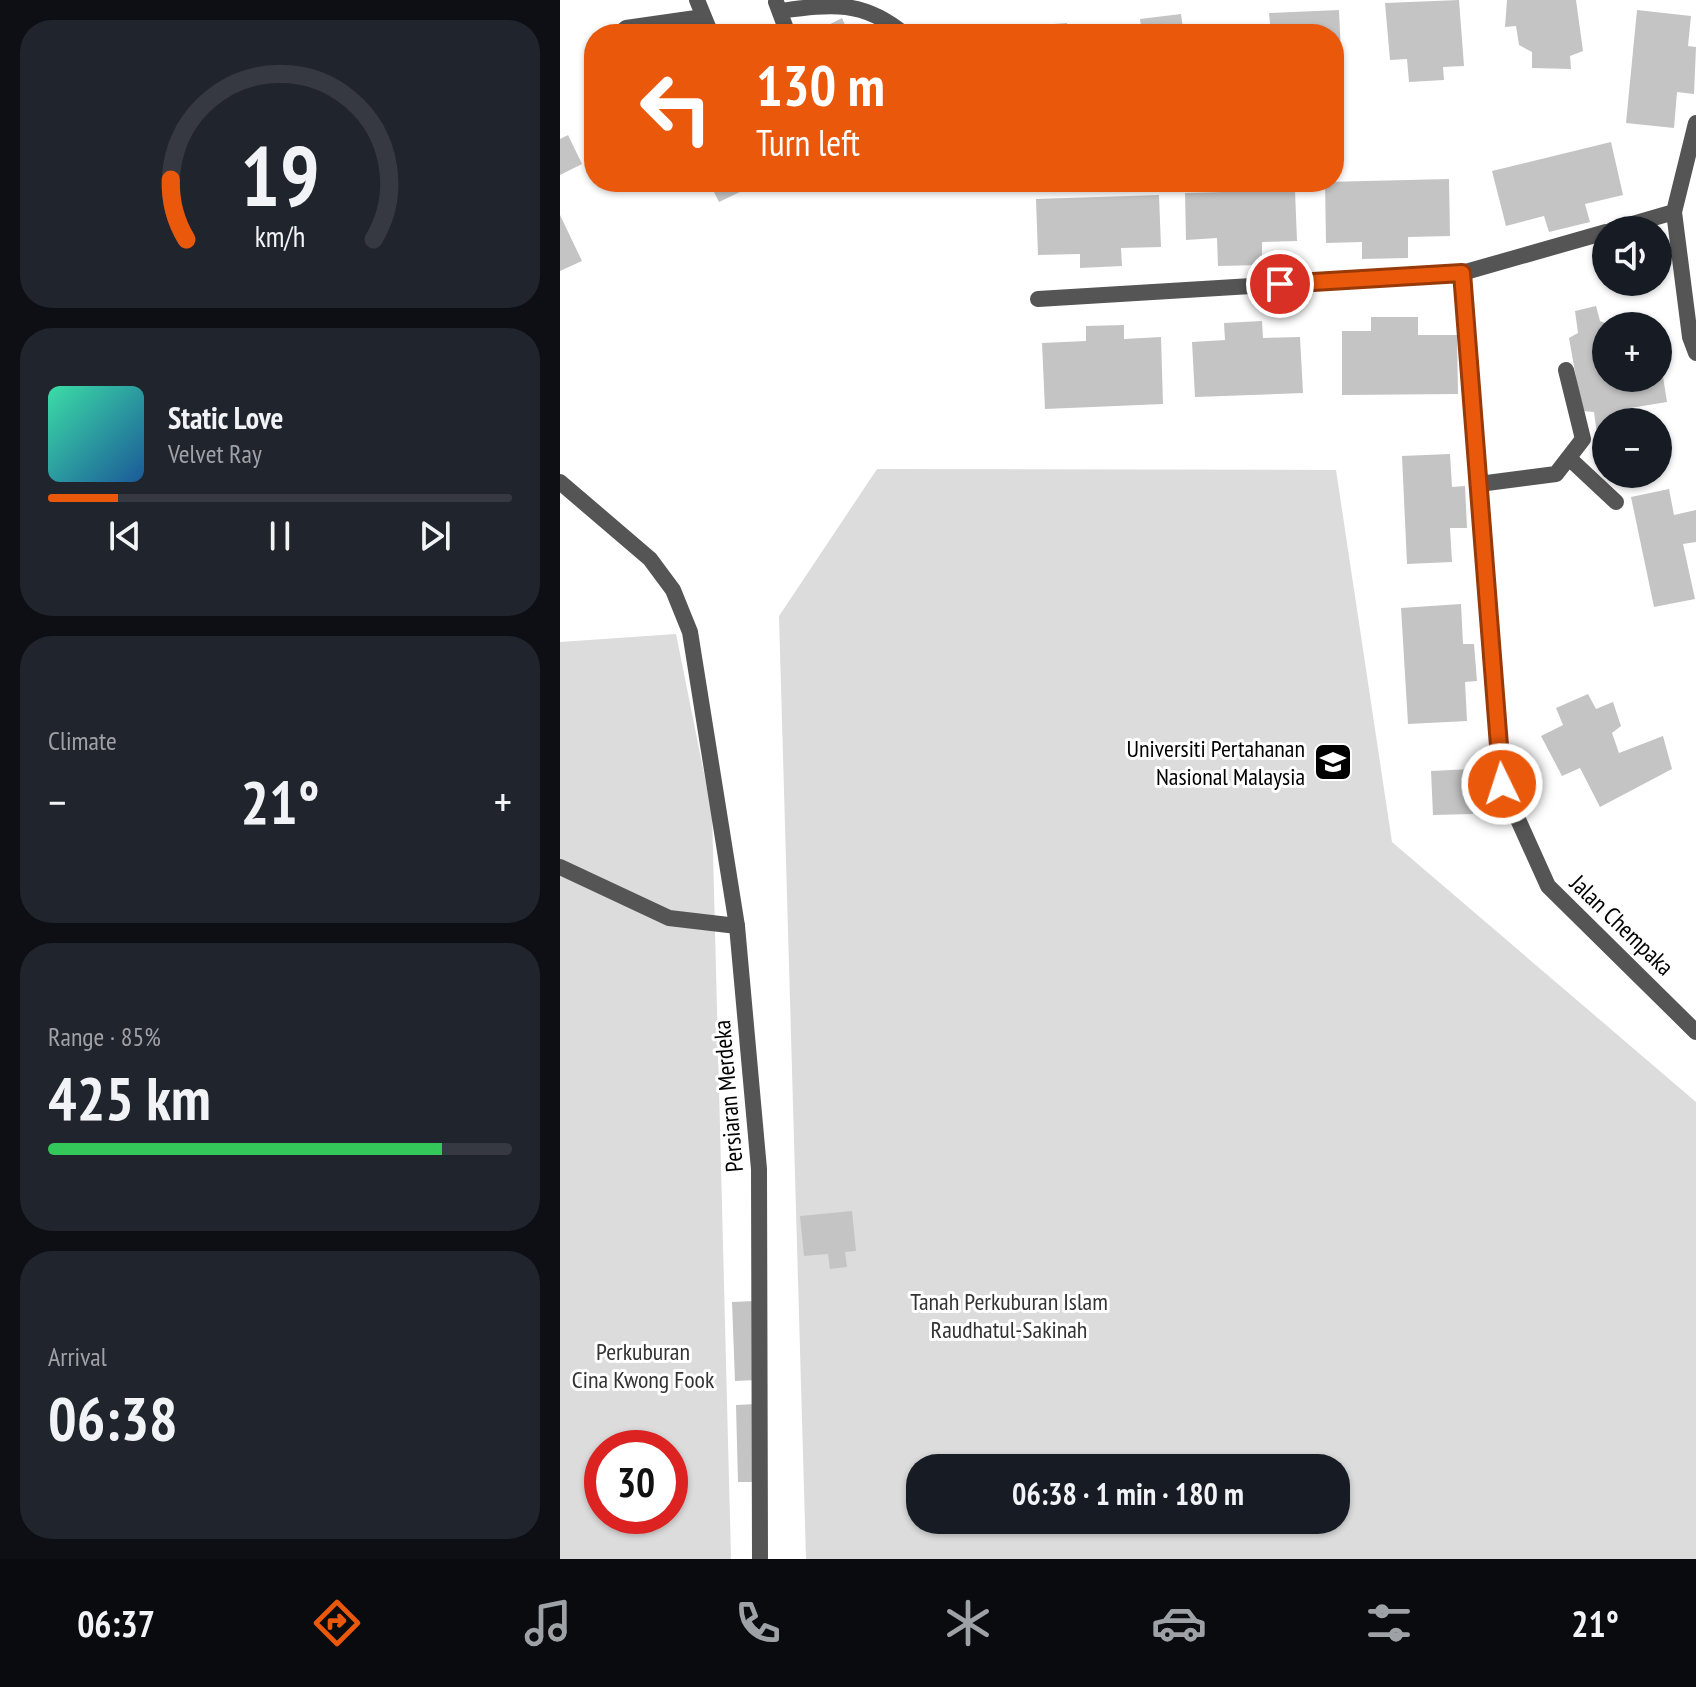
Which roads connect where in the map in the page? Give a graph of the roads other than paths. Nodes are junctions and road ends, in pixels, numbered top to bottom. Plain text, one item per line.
1 (697, 0) edge
2 (778, 5) edge
3 (703, 17) junction
4 (654, 24) edge
5 (706, 24) edge
6 (785, 24) edge
7 (894, 24) edge
8 (1696, 123) edge
9 (1674, 212) junction
10 (1660, 216) edge
11 (1592, 236) edge
12 (1462, 273) junction
13 (1038, 299) dead end
14 (1696, 353) edge
15 (1566, 370) dead end
16 (1570, 459) junction
17 (560, 482) edge
18 (1479, 484) junction
19 (1616, 502) dead end
20 (560, 867) edge
21 (737, 926) junction
22 (1696, 1032) edge
23 (760, 1559) edge

1 - 3 street
2 - 6 street
2 - 7 street
3 - 4 street
3 - 5 street
8 - 9 street
9 - 10 street
9 - 14 street
11 - 12 street
12 - 13 street
12 - 18 street, Jalan Chempaka
15 - 16 street
16 - 18 street
16 - 19 street
17 - 21 street, Persiaran Merdeka
18 - 22 street, Jalan Chempaka
20 - 21 street
21 - 23 street, Persiaran Merdeka

